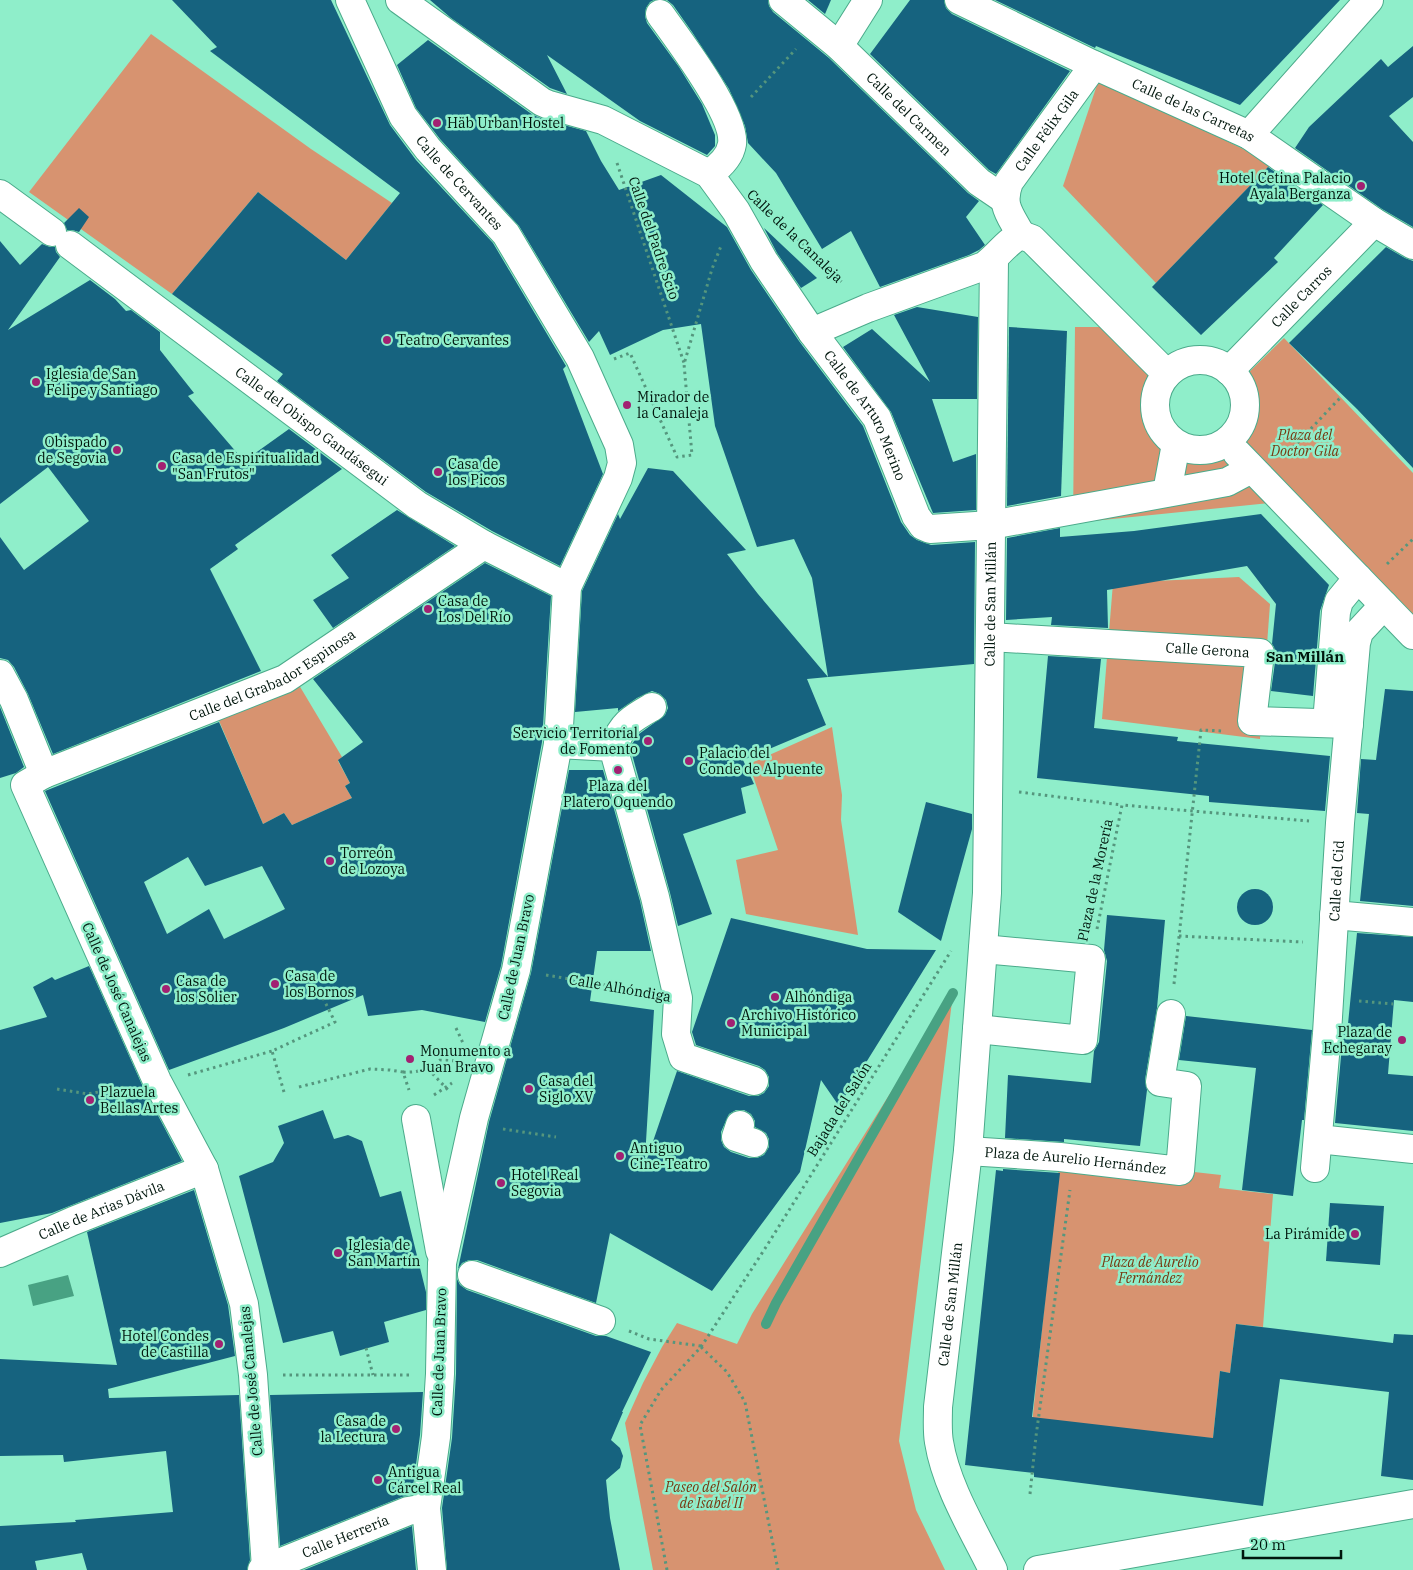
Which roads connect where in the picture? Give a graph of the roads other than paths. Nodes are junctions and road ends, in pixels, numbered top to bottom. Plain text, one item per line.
1 (350, 0) edge
2 (400, 0) edge
3 (783, 0) edge
4 (868, 0) edge
5 (959, 0) edge
6 (1369, 0) edge
7 (660, 14) dead end
8 (839, 46) junction
9 (1094, 65) junction
10 (1249, 135) junction
11 (709, 174) junction
12 (0, 194) edge
13 (1004, 199) junction
14 (1374, 222) junction
15 (1021, 235) junction
16 (1413, 245) edge
17 (994, 259) junction
18 (812, 332) junction
19 (580, 358) joint
20 (1229, 371) junction
21 (1167, 374) junction
22 (1226, 442) junction
23 (1176, 444) junction
24 (1256, 473) junction
25 (1167, 492) junction
26 (991, 524) junction
27 (484, 545) junction
28 (1361, 581) junction
29 (567, 587) junction
30 (1384, 605) junction
31 (1413, 635) edge
32 (990, 637) junction
33 (0, 674) edge
34 (652, 707) dead end
35 (1338, 723) junction
36 (558, 744) junction
37 (613, 746) junction
38 (44, 774) junction
39 (77, 903) joint
40 (1334, 915) junction
41 (1413, 922) edge
42 (983, 949) junction
43 (1170, 1014) road end
44 (977, 1029) junction
45 (754, 1081) dead end
46 (414, 1108) road end
47 (1318, 1140) junction
48 (1413, 1149) edge
49 (968, 1150) junction
50 (1316, 1168) dead end
51 (204, 1169) junction
52 (0, 1253) edge
53 (455, 1268) junction
54 (601, 1321) dead end
55 (1410, 1505) edge
56 (426, 1508) junction
57 (1066, 1567) edge
58 (264, 1569) edge
59 (432, 1570) edge
60 (993, 1570) edge
61 (1038, 1570) edge

1 - 19 street, Calle de Cervantes
2 - 11 street, Calle de Arturo Merino
3 - 8 street, Calle del Carmen
4 - 8 street
5 - 9 street, Calle de las Carretas
6 - 10 street
7 - 11 street
8 - 13 street, Calle del Carmen
9 - 10 street, Calle de las Carretas
9 - 13 street, Calle Félix Gila
10 - 14 street, Calle de las Carretas
11 - 18 street, Calle de Arturo Merino
12 - 27 street, Calle del Obispo Gandásegui
13 - 15 street
14 - 16 street, Calle de las Carretas
14 - 20 street, Calle Carros
15 - 17 street
15 - 21 street
17 - 18 street
17 - 26 street, Calle de San Millán
18 - 26 street, Calle de Arturo Merino
19 - 29 street, Calle de Juan Bravo
20 - 21 street
20 - 22 street
21 - 23 street
22 - 23 street
22 - 24 street
23 - 25 street
24 - 25 street, Calle de Arturo Merino
24 - 28 street
25 - 26 street, Calle de Arturo Merino
26 - 32 street, Calle de San Millán
27 - 29 street, Calle del Obispo Gandásegui
27 - 38 street, Calle del Grabador Espinosa
28 - 30 street
28 - 35 street, Calle del Cid
29 - 36 street, Calle de Juan Bravo
30 - 31 street
30 - 35 street, Calle del Cid
32 - 35 street, Calle Gerona
32 - 42 street, Calle de San Millán
33 - 38 street
34 - 37 street
35 - 40 street, Calle del Cid
36 - 37 street
36 - 53 street, Calle de Juan Bravo
37 - 45 street, Calle Alhóndiga
38 - 39 street, Calle del Grabador Espinosa
39 - 51 street, Calle de José Canalejas
40 - 41 street
40 - 47 street, Calle del Cid
42 - 44 street, Calle de San Millán
42 - 44 street
43 - 49 street, Plaza de Aurelio Hernández
44 - 49 street, Calle de San Millán
46 - 53 street
47 - 48 street
47 - 50 street, Calle del Cid
49 - 60 street, Calle de San Millán
51 - 52 street, Calle de Arias Dávila
51 - 58 street, Calle de José Canalejas
53 - 54 street
53 - 56 street, Calle de Juan Bravo
55 - 57 street
56 - 58 street, Calle Herrería
56 - 59 street, Calle de Juan Bravo
57 - 61 street

